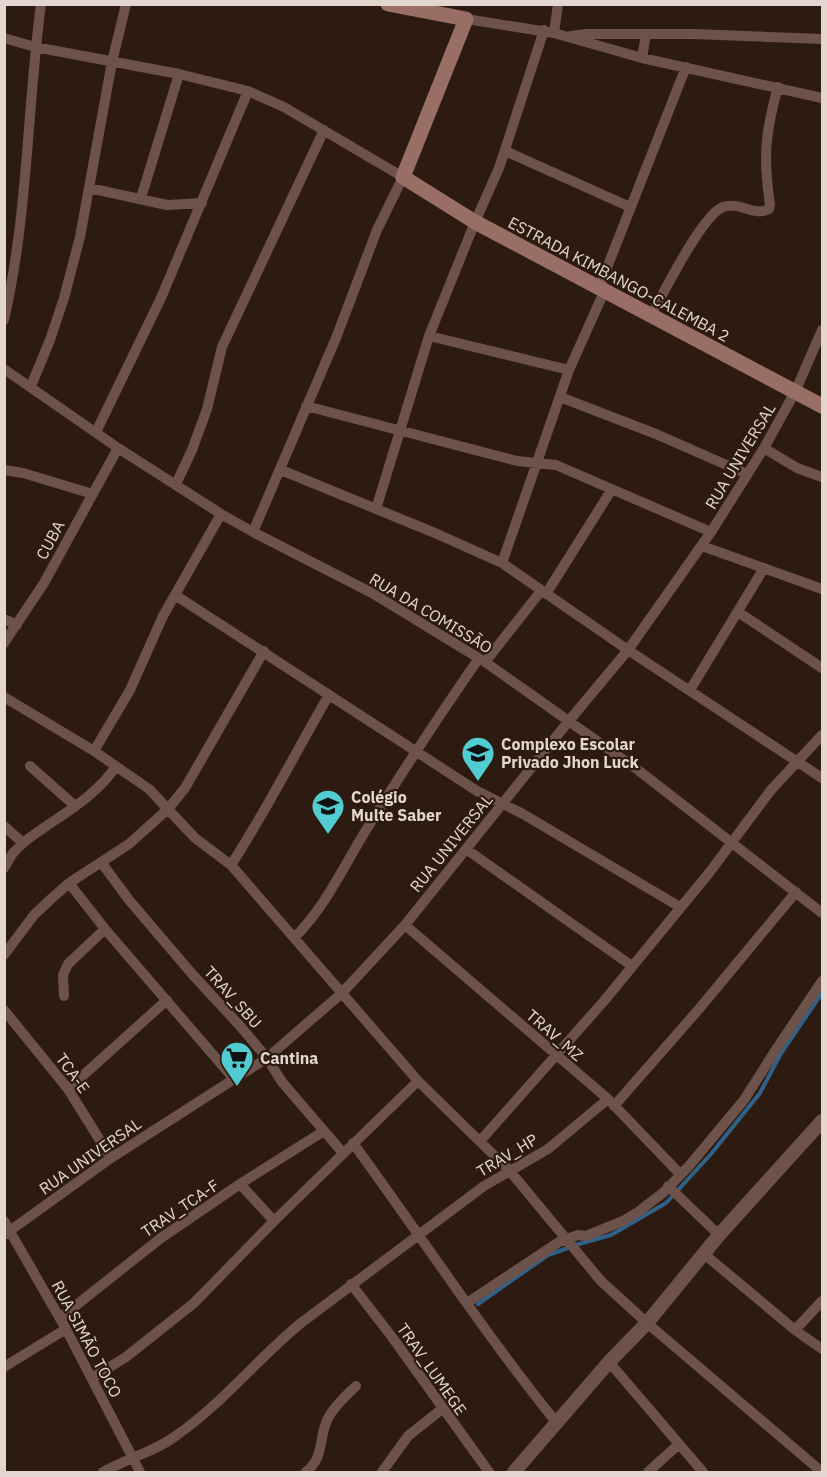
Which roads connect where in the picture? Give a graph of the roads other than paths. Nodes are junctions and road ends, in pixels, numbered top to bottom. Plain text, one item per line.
1 (41, 4) edge
2 (126, 4) edge
3 (388, 4) edge
4 (558, 4) edge
5 (466, 19) junction
6 (549, 32) junction
7 (646, 34) junction
8 (568, 37) junction
9 (4, 38) edge
10 (822, 39) edge
11 (35, 47) junction
12 (642, 58) junction
13 (112, 62) junction
14 (686, 67) junction
15 (179, 75) junction
16 (778, 87) junction
17 (248, 91) junction
18 (822, 98) edge
19 (324, 130) junction
20 (505, 152) junction
21 (403, 177) junction
22 (89, 188) junction
23 (141, 198) junction
24 (202, 203) junction
25 (630, 207) junction
26 (475, 222) junction
27 (602, 290) junction
28 (651, 316) junction
29 (4, 320) edge
30 (822, 330) edge
31 (429, 336) junction
32 (4, 369) edge
33 (570, 370) junction
34 (31, 386) junction
35 (795, 392) junction
36 (560, 397) junction
37 (306, 406) junction
38 (822, 406) edge
39 (401, 431) junction
40 (96, 432) junction
41 (118, 448) junction
42 (764, 448) junction
43 (538, 464) junction
44 (4, 470) edge
45 (281, 470) junction
46 (747, 474) junction
47 (822, 477) edge
48 (176, 484) junction
49 (612, 489) junction
50 (93, 494) junction
51 (376, 509) junction
52 (221, 514) junction
53 (253, 532) junction
54 (711, 532) junction
55 (702, 546) junction
56 (502, 563) junction
57 (764, 568) junction
58 (822, 589) edge
59 (544, 592) junction
60 (175, 595) junction
61 (738, 612) junction
62 (4, 619) edge
63 (17, 625) junction
64 (4, 643) edge
65 (628, 650) junction
66 (264, 651) junction
67 (482, 660) junction
68 (822, 668) edge
69 (690, 690) junction
70 (329, 695) junction
71 (4, 697) edge
72 (568, 722) junction
73 (822, 735) edge
74 (94, 751) junction
75 (416, 751) junction
76 (799, 762) junction
77 (30, 766) dead end
78 (116, 766) junction
79 (822, 778) edge
80 (502, 804) junction
81 (74, 805) junction
82 (168, 809) junction
83 (4, 826) edge
84 (732, 842) junction
85 (23, 843) junction
86 (466, 849) junction
87 (101, 862) junction
88 (231, 865) junction
89 (4, 868) edge
90 (69, 883) junction
91 (796, 892) junction
92 (680, 907) junction
93 (822, 913) edge
94 (405, 925) junction
95 (105, 929) junction
96 (295, 937) junction
97 (4, 955) edge
98 (632, 966) junction
99 (822, 981) edge
100 (342, 993) junction
101 (64, 996) dead end
102 (167, 1000) junction
103 (4, 1010) edge
104 (556, 1056) junction
105 (267, 1058) junction
106 (232, 1078) junction
107 (418, 1081) junction
108 (68, 1089) junction
109 (611, 1103) junction
110 (822, 1120) edge
111 (324, 1131) junction
112 (481, 1140) junction
113 (353, 1143) junction
114 (343, 1153) junction
115 (111, 1158) junction
116 (510, 1170) junction
117 (680, 1174) junction
118 (240, 1184) junction
119 (668, 1186) junction
120 (274, 1221) junction
121 (6, 1229) edge
122 (420, 1234) junction
123 (719, 1235) junction
124 (565, 1240) junction
125 (703, 1253) junction
126 (351, 1284) junction
127 (822, 1301) edge
128 (467, 1303) junction
129 (60, 1318) junction
130 (647, 1323) junction
131 (66, 1329) junction
132 (795, 1330) junction
133 (822, 1349) edge
134 (609, 1362) junction
135 (4, 1367) edge
136 (92, 1378) junction
137 (356, 1386) dead end
138 (442, 1410) junction
139 (556, 1422) junction
140 (679, 1444) junction
141 (132, 1458) junction
142 (103, 1473) edge
143 (140, 1473) edge
144 (306, 1473) edge
145 (382, 1473) edge
146 (489, 1473) edge
147 (514, 1473) edge
148 (648, 1473) edge
149 (703, 1473) edge
150 (822, 1473) edge

1 - 11 street
2 - 13 street
3 - 5 main road
4 - 6 street
5 - 6 street
5 - 21 main road
6 - 8 street
6 - 20 street
7 - 8 street
7 - 10 street
7 - 12 street
8 - 12 street
9 - 11 street, ESTRADA KIMBANGO-CALEMBA 2
11 - 13 street, ESTRADA KIMBANGO-CALEMBA 2
11 - 29 street
12 - 14 street
13 - 15 street, ESTRADA KIMBANGO-CALEMBA 2
13 - 22 street
14 - 16 street
14 - 25 street
15 - 17 street, ESTRADA KIMBANGO-CALEMBA 2
15 - 23 street
16 - 18 street
16 - 28 street
17 - 19 street, ESTRADA KIMBANGO-CALEMBA 2
17 - 24 street
19 - 21 street, ESTRADA KIMBANGO-CALEMBA 2
19 - 48 street
20 - 25 street
20 - 26 street
21 - 26 main road, ESTRADA KIMBANGO-CALEMBA 2
21 - 37 street
22 - 23 street
22 - 34 street
23 - 24 street
24 - 40 street
25 - 27 street
26 - 27 main road, ESTRADA KIMBANGO-CALEMBA 2
26 - 31 street
27 - 28 main road, ESTRADA KIMBANGO-CALEMBA 2
27 - 33 street
28 - 35 main road, ESTRADA KIMBANGO-CALEMBA 2
30 - 35 street, RUA UNIVERSAL
31 - 33 street
31 - 39 street
32 - 34 street, RUA DA COMISSÃO
33 - 36 street
34 - 40 street, RUA DA COMISSÃO
35 - 38 main road, ESTRADA KIMBANGO-CALEMBA 2
35 - 42 street, RUA UNIVERSAL
36 - 43 street
36 - 46 street
37 - 39 street
37 - 45 street
39 - 43 street
39 - 51 street
40 - 41 street, RUA DA COMISSÃO
41 - 48 street, RUA DA COMISSÃO
41 - 50 street, CUBA
42 - 46 street, RUA UNIVERSAL
42 - 47 street
43 - 49 street
43 - 56 street
44 - 50 street
45 - 51 street
45 - 53 street
46 - 54 street, RUA UNIVERSAL
48 - 52 street, RUA DA COMISSÃO
49 - 54 street
49 - 59 street
50 - 63 street, CUBA
51 - 56 street
52 - 53 street, RUA DA COMISSÃO
52 - 60 street
53 - 67 street, RUA DA COMISSÃO
54 - 55 street, RUA UNIVERSAL
55 - 57 street
55 - 65 street, RUA UNIVERSAL
56 - 59 street
57 - 58 street
57 - 61 street
59 - 65 street
59 - 67 street
60 - 66 street
60 - 74 street
61 - 68 street
61 - 69 street
62 - 63 street
63 - 64 street, CUBA
65 - 69 street
65 - 72 street, RUA UNIVERSAL
66 - 70 street
66 - 82 street
67 - 72 street, RUA DA COMISSÃO
67 - 75 street
69 - 76 street
70 - 75 street
70 - 88 street
71 - 74 street
72 - 80 street, RUA UNIVERSAL
72 - 84 street, RUA DA COMISSÃO
73 - 76 street
74 - 78 street
75 - 80 street
75 - 96 street
76 - 79 street
76 - 84 street
77 - 81 street
78 - 81 street
78 - 82 street
80 - 86 street, RUA UNIVERSAL
80 - 92 street
81 - 85 street
82 - 87 street
82 - 88 street
83 - 85 street
84 - 91 street, RUA DA COMISSÃO
84 - 92 street
85 - 89 street
86 - 94 street, RUA UNIVERSAL
86 - 98 street
87 - 90 street
87 - 105 street, TRAV_SBU
88 - 96 street
90 - 95 street
90 - 97 street
91 - 93 street, RUA DA COMISSÃO
91 - 109 street, TRAV_HP
92 - 98 street
94 - 100 street, RUA UNIVERSAL
94 - 104 street, TRAV_MZ
95 - 101 street
95 - 102 street
96 - 100 street
98 - 104 street
99 - 117 street
100 - 105 street, RUA UNIVERSAL
100 - 107 street
102 - 106 street
102 - 108 street
103 - 108 street, TCA-E
104 - 109 street, TRAV_MZ
104 - 112 street
105 - 106 street, RUA UNIVERSAL
105 - 111 street, TRAV_SBU
106 - 115 street, RUA UNIVERSAL
107 - 112 street
107 - 113 street
108 - 115 street, TCA-E
109 - 116 street, TRAV_HP
109 - 117 street, TRAV_MZ
110 - 123 street
111 - 114 street, TRAV_SBU
111 - 118 street, TRAV_TCA-F
112 - 116 street
113 - 114 street
113 - 122 street
114 - 120 street
115 - 121 street, RUA UNIVERSAL
116 - 122 street, TRAV_HP
116 - 124 street
117 - 119 street
118 - 120 street
118 - 129 street, TRAV_TCA-F
119 - 123 street
119 - 124 street
120 - 136 street
121 - 129 street, RUA SIMÃO TOCO
122 - 126 street, TRAV_HP
122 - 128 street
123 - 125 street
124 - 128 street
124 - 130 street
125 - 130 street
125 - 132 street
126 - 138 street, TRAV_LUMEGE
126 - 141 street, TRAV_HP
127 - 132 street
128 - 139 street
129 - 131 street, RUA SIMÃO TOCO
130 - 134 street
130 - 150 street
131 - 135 street
131 - 136 street, RUA SIMÃO TOCO
132 - 133 street
134 - 139 street
134 - 140 street
136 - 141 street, RUA SIMÃO TOCO
137 - 144 street
138 - 145 street
138 - 146 street, TRAV_LUMEGE
139 - 147 street
140 - 148 street
140 - 149 street
141 - 142 street, TRAV_HP
141 - 143 street, RUA SIMÃO TOCO

